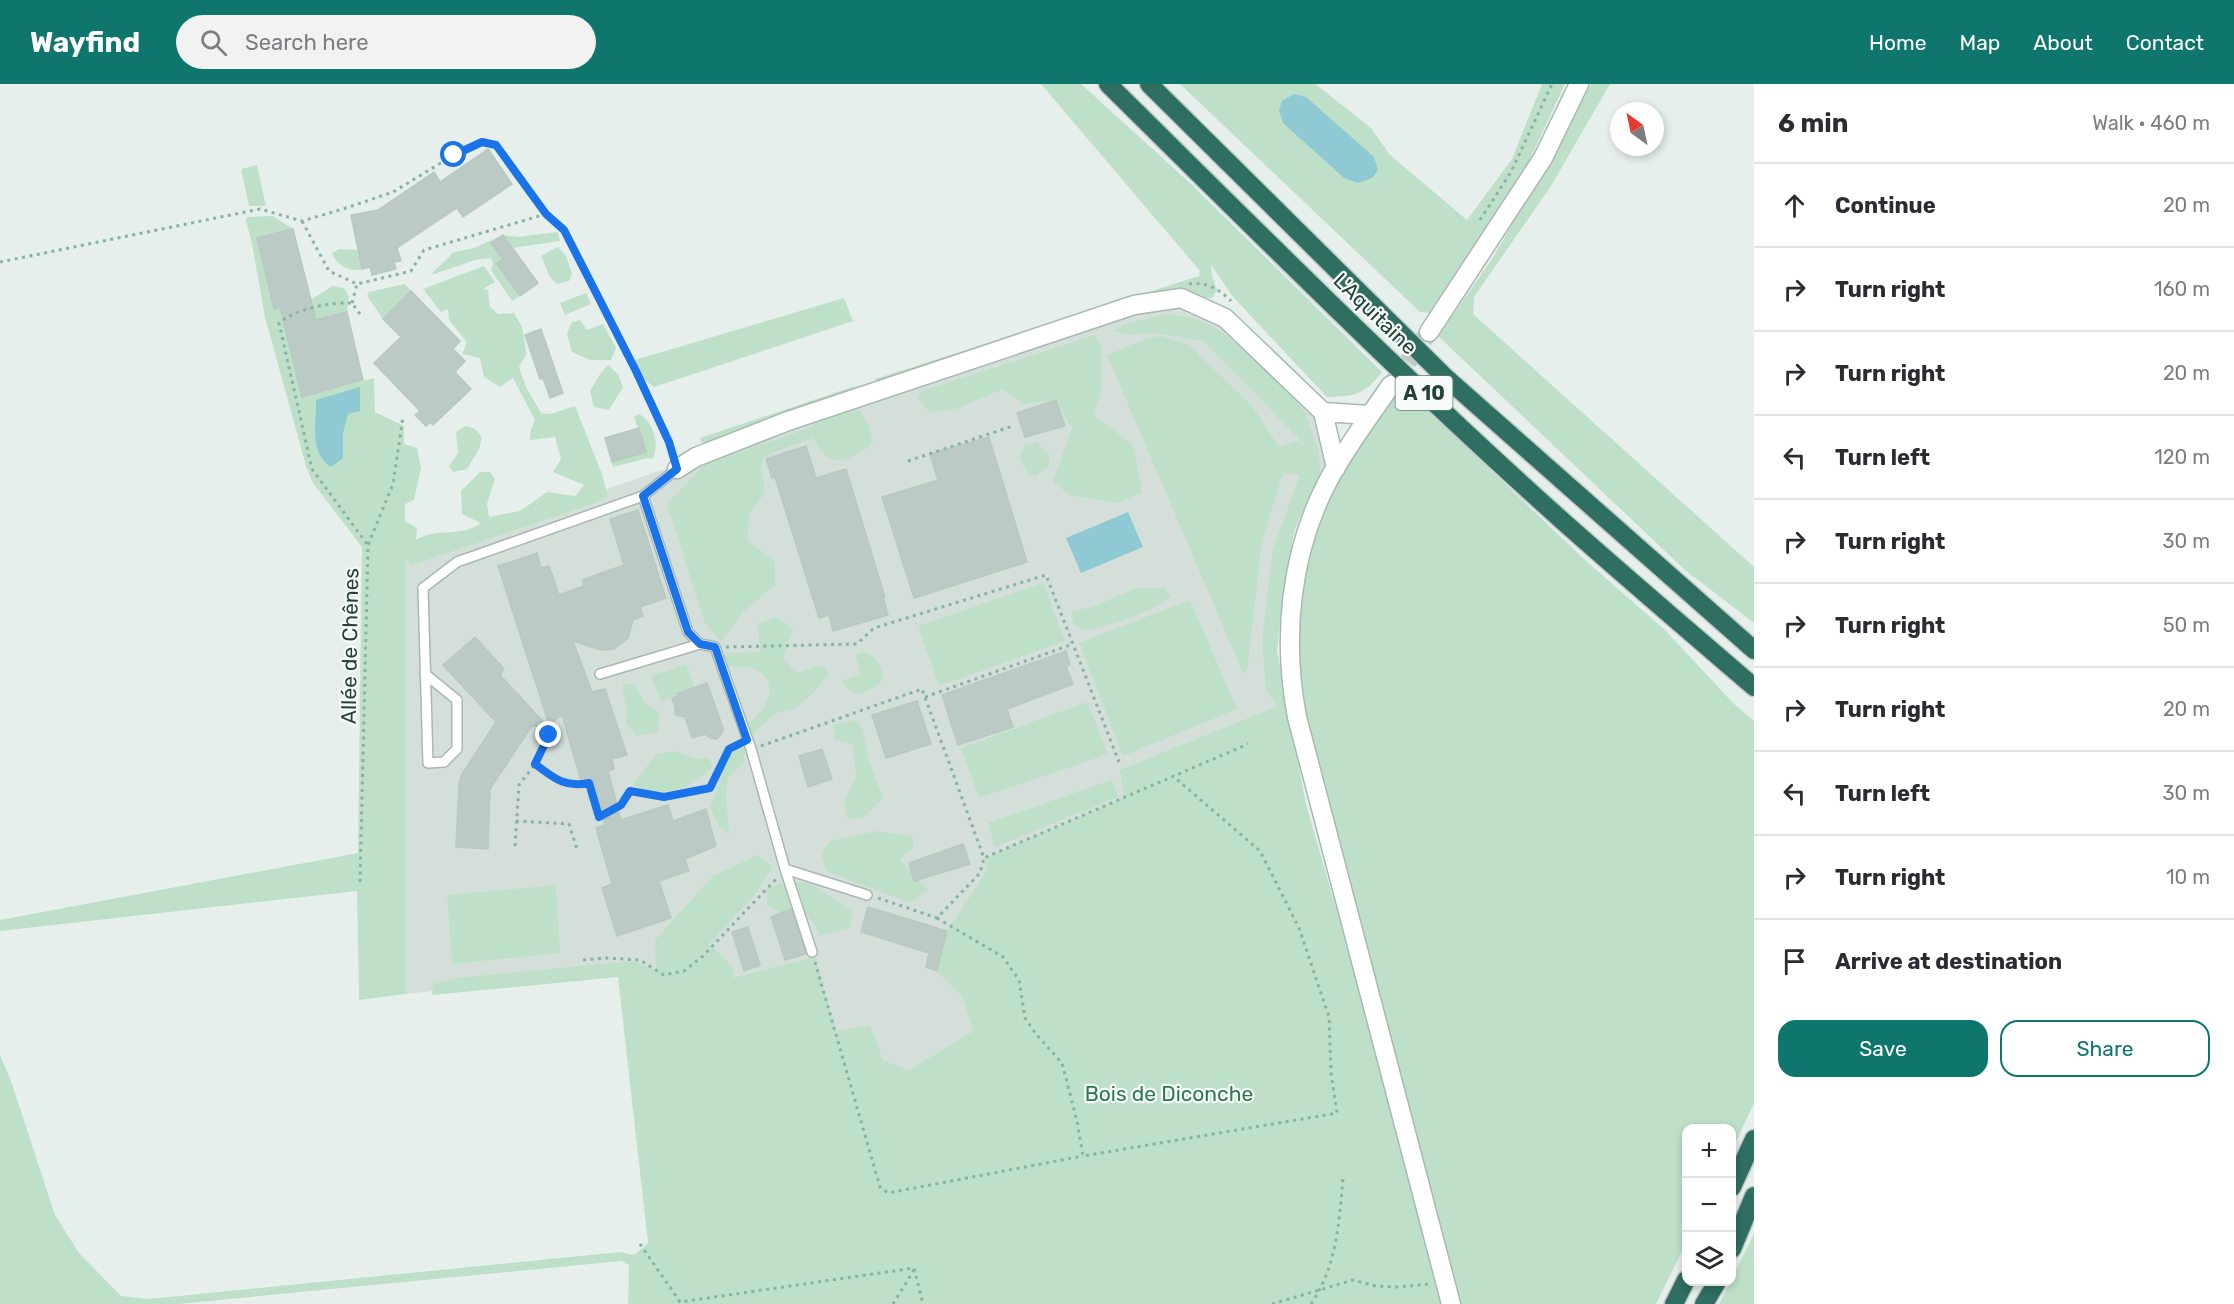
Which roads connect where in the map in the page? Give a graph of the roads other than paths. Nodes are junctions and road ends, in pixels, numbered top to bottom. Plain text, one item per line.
1 (1108, 84) edge
2 (1149, 84) edge
3 (1579, 84) edge
4 (1429, 332) tunnel mouth
5 (1391, 385) tunnel mouth
6 (1323, 412) junction
7 (1370, 416) junction
8 (1336, 468) junction
9 (677, 469) joint
10 (643, 496) junction
11 (700, 644) junction
12 (1754, 650) edge
13 (425, 674) junction
14 (600, 674) dead end
15 (1754, 687) edge
16 (785, 869) junction
17 (867, 895) road end
18 (812, 952) road end
19 (1754, 1138) edge
20 (1735, 1178) edge
21 (1754, 1196) edge
22 (1736, 1237) edge
23 (1683, 1286) edge
24 (1714, 1286) edge
25 (1451, 1304) edge
26 (1674, 1304) edge
27 (1704, 1304) edge

1 - 15 highway, L'Aquitaine / A 10
2 - 12 highway, L'Aquitaine / A 10
3 - 4 street
5 - 7 street
6 - 7 street
6 - 8 street
6 - 9 street
7 - 8 street
8 - 25 street
9 - 10 lane
10 - 11 lane
10 - 13 lane
11 - 14 lane
11 - 16 lane
13 - 13 lane
16 - 17 lane
16 - 18 lane
19 - 20 highway
21 - 22 highway
23 - 26 highway
24 - 27 highway

